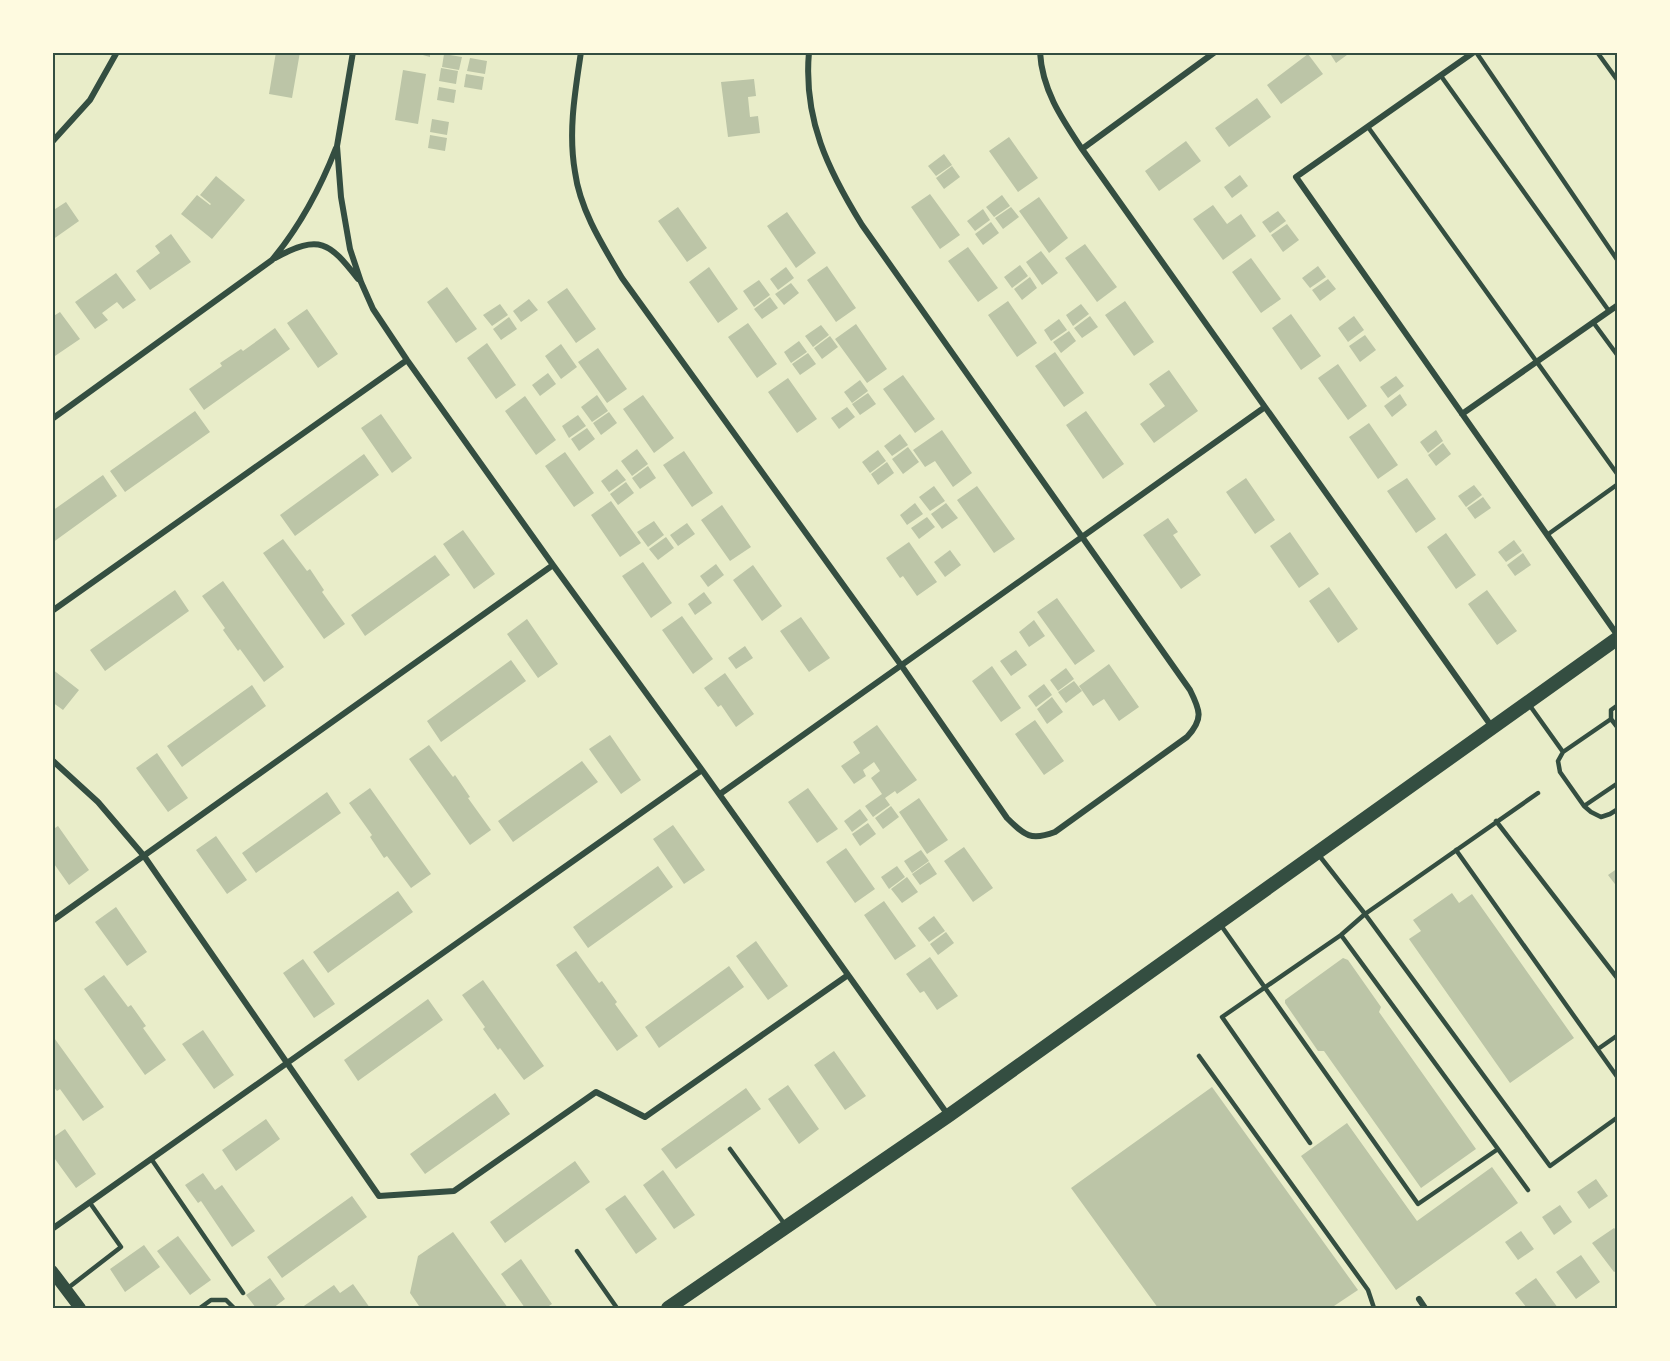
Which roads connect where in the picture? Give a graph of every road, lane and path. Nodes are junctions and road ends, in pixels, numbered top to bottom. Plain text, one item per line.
1 (117, 52) edge
2 (353, 52) edge
3 (581, 52) edge
4 (809, 52) edge
5 (1040, 52) edge
6 (1215, 52) edge
7 (1475, 52) edge
8 (1597, 52) edge
9 (1441, 76) junction
10 (1617, 81) edge
11 (1368, 127) junction
12 (52, 142) edge
13 (337, 146) junction
14 (1082, 149) junction
15 (272, 260) junction
16 (1617, 261) edge
17 (361, 282) junction
18 (1617, 305) edge
19 (1609, 311) junction
20 (1593, 322) junction
21 (1617, 356) edge
22 (407, 360) junction
23 (1536, 362) junction
24 (1265, 407) junction
25 (1462, 414) junction
26 (52, 419) edge
27 (1617, 475) edge
28 (1617, 484) edge
29 (1547, 535) junction
30 (1082, 537) junction
31 (553, 565) junction
32 (52, 611) edge
33 (1617, 637) edge
34 (901, 665) junction
35 (1527, 702) junction
36 (1617, 705) edge
37 (1611, 719) junction
38 (1492, 727) junction
39 (1617, 728) edge
40 (1563, 752) junction
41 (52, 760) edge
42 (702, 770) junction
43 (1617, 783) edge
44 (1538, 793) dead end
45 (720, 794) junction
46 (1584, 806) junction
47 (1617, 808) edge
48 (1497, 821) junction
49 (1456, 850) junction
50 (1317, 852) junction
51 (144, 856) junction
52 (1365, 914) junction
53 (52, 921) edge
54 (1219, 922) junction
55 (1341, 935) junction
56 (848, 975) junction
57 (1617, 979) edge
58 (1265, 988) junction
59 (1617, 1035) edge
60 (1598, 1049) junction
61 (1199, 1056) dead end
62 (288, 1064) junction
63 (1617, 1078) edge
64 (948, 1116) junction
65 (1617, 1117) edge
66 (1310, 1143) dead end
67 (730, 1149) dead end
68 (1498, 1149) junction
69 (152, 1160) junction
70 (1528, 1190) dead end
71 (90, 1203) junction
72 (787, 1228) junction
73 (52, 1229) edge
74 (577, 1251) dead end
75 (58, 1282) edge
76 (243, 1293) dead end
77 (1419, 1299) dead end
78 (80, 1308) edge
79 (200, 1308) edge
80 (234, 1308) edge
81 (617, 1308) edge
82 (668, 1308) edge
83 (1374, 1308) edge
84 (1425, 1308) edge

1 - 12 street
2 - 13 street
3 - 34 street
4 - 30 street
5 - 14 street
6 - 14 street
7 - 9 street
7 - 16 lane
8 - 10 lane
9 - 11 street
9 - 19 lane
11 - 23 lane
11 - 25 street
13 - 15 street
13 - 17 street
14 - 24 street
15 - 17 street
15 - 26 street
17 - 22 street
18 - 19 street
19 - 20 street
20 - 21 lane
20 - 23 street
22 - 31 street
22 - 32 street
23 - 25 street
23 - 27 lane
24 - 30 street
24 - 38 street
25 - 29 street
28 - 29 lane
29 - 33 street
30 - 34 street
30 - 34 street
31 - 42 street
31 - 51 street
33 - 35 main road
34 - 45 street
35 - 38 main road
35 - 40 lane
36 - 37 lane
37 - 39 lane
37 - 40 lane
38 - 50 main road
40 - 46 lane
41 - 51 street
42 - 45 street
42 - 62 street
43 - 46 lane
44 - 48 lane
45 - 56 street
46 - 47 lane
48 - 49 lane
48 - 57 lane
49 - 52 lane
49 - 60 lane
50 - 52 lane
50 - 54 main road
51 - 53 street
51 - 62 street
52 - 55 lane
52 - 65 lane
54 - 58 lane
54 - 64 main road
55 - 58 lane
55 - 68 lane
56 - 62 street
56 - 64 street
58 - 66 lane
58 - 68 lane
59 - 60 lane
60 - 63 lane
61 - 83 lane
62 - 69 street
64 - 72 main road
67 - 72 lane
68 - 70 lane
69 - 71 street
69 - 76 lane
71 - 73 street
71 - 75 lane
72 - 82 main road
74 - 81 lane
75 - 78 main road
77 - 84 street
79 - 80 lane

